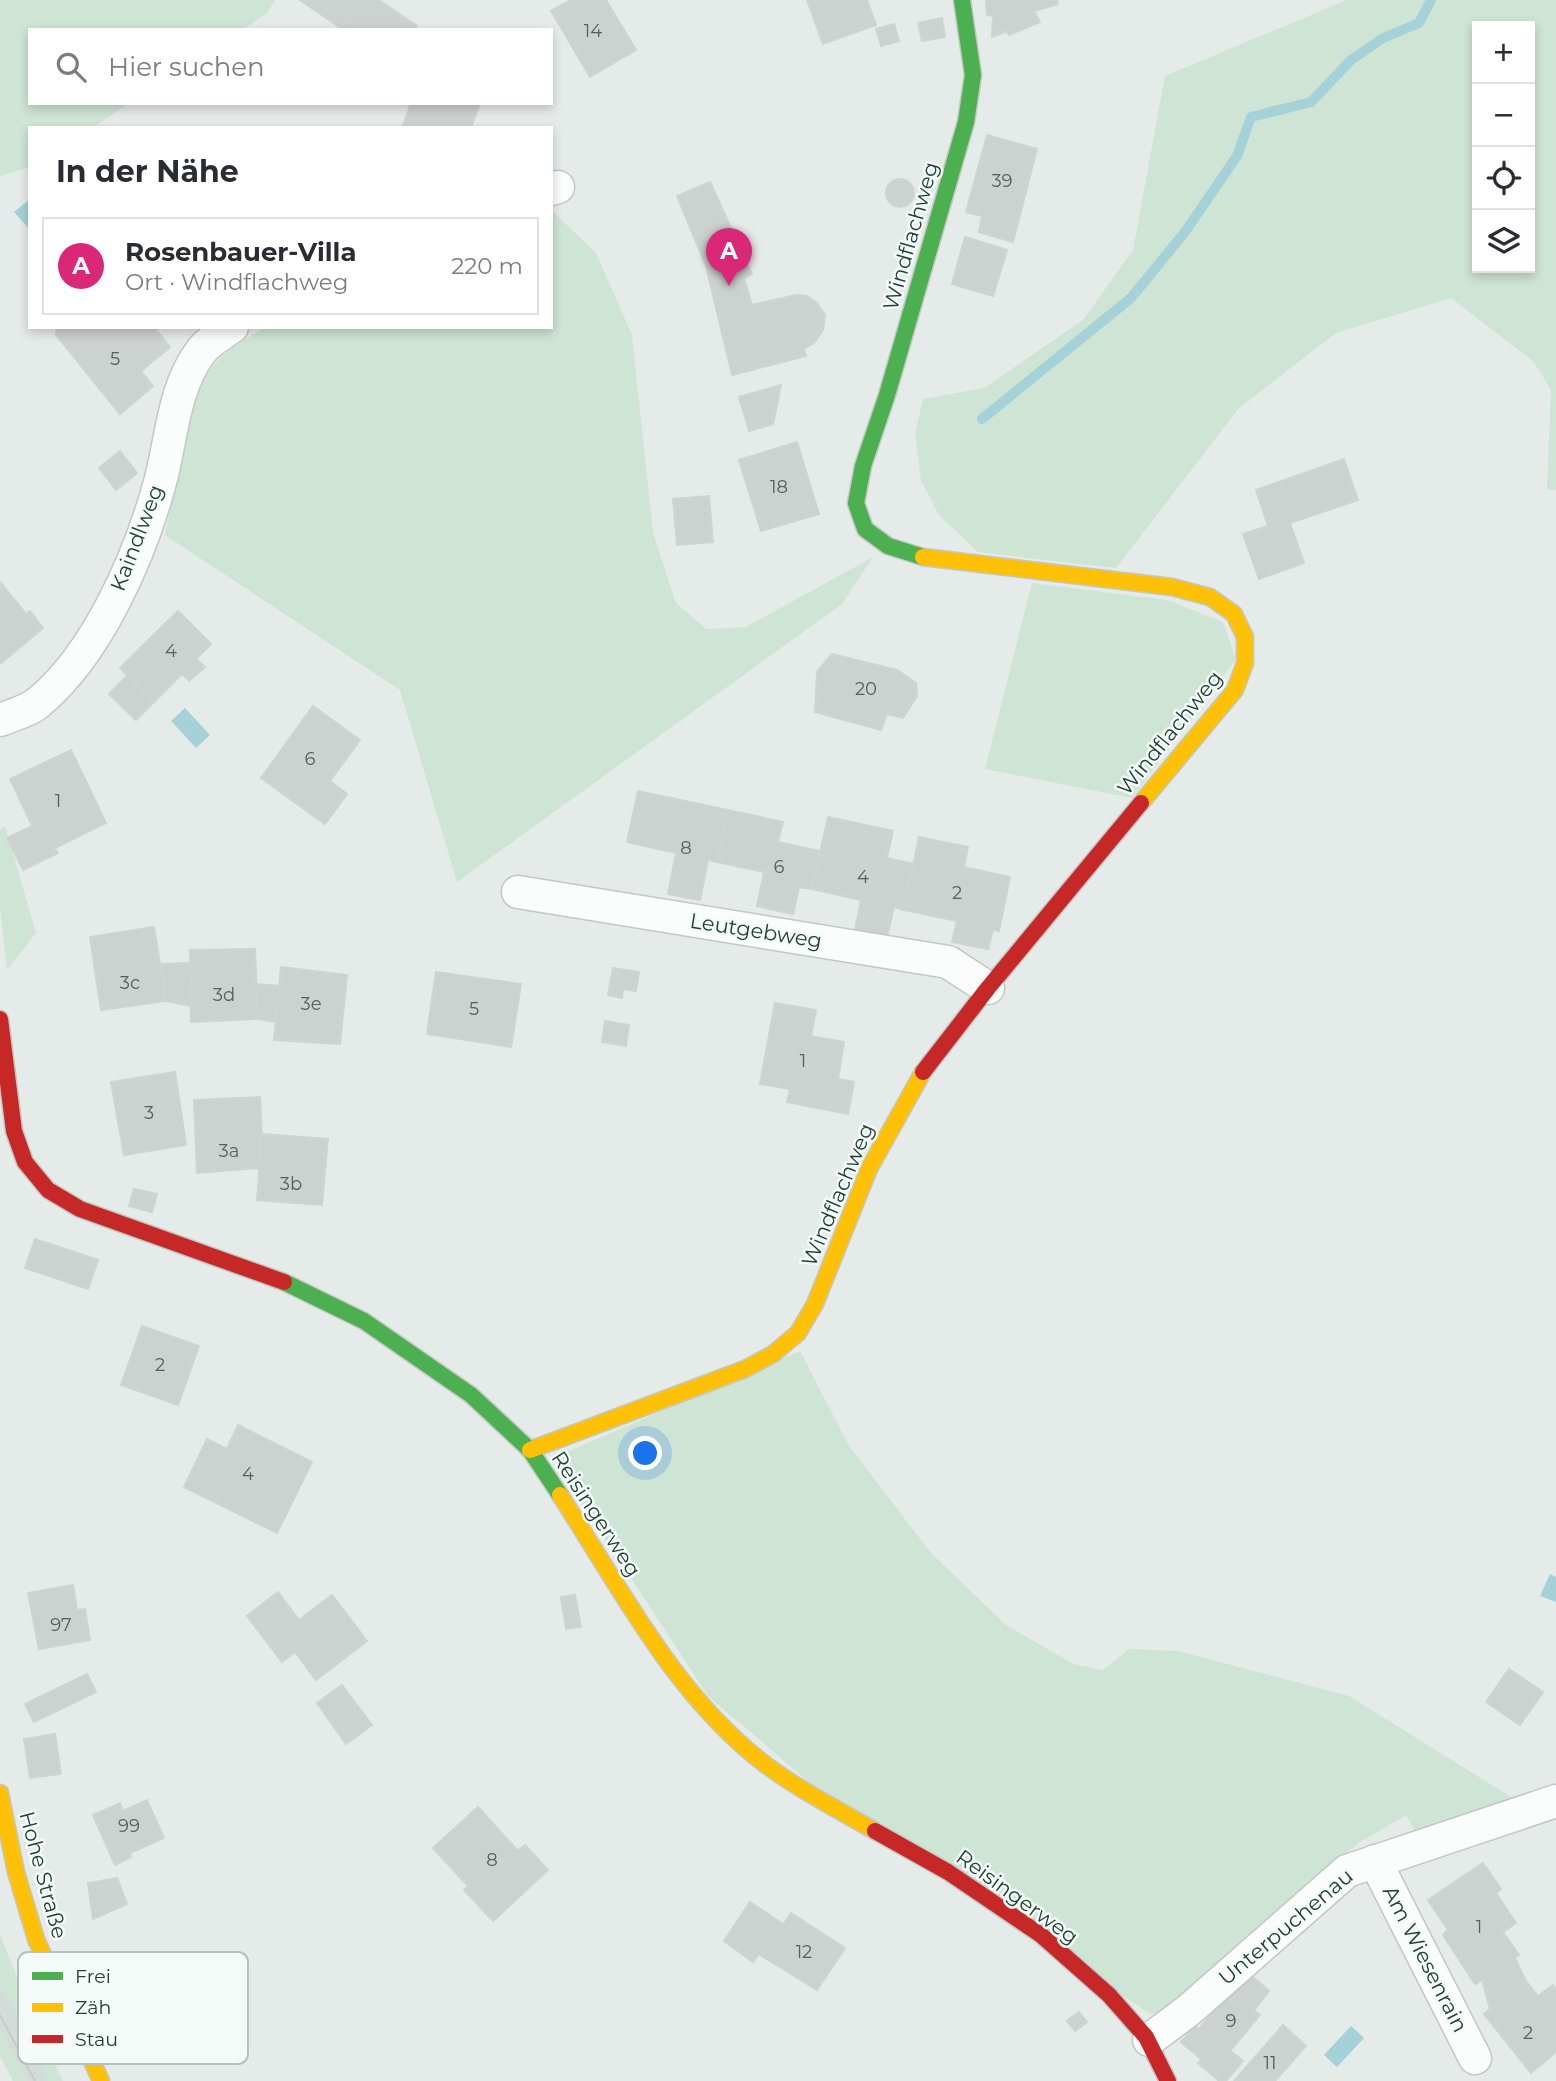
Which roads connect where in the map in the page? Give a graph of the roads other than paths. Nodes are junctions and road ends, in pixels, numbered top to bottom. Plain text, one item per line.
1 (962, 0) edge
2 (229, 329) edge
3 (0, 720) edge
4 (518, 892) dead end
5 (988, 988) junction
6 (0, 1019) edge
7 (530, 1450) junction
8 (0, 1793) edge
9 (1556, 1801) edge
10 (1375, 1861) junction
11 (41, 1952) edge
12 (1149, 2040) junction
13 (1475, 2058) dead end
14 (93, 2064) edge
15 (101, 2081) edge
16 (1168, 2081) edge

1 - 5 street, Windflachweg
2 - 3 street, Kaindlweg
4 - 5 street, Leutgebweg
5 - 7 street, Windflachweg
6 - 7 street, Reisingerweg
7 - 12 street, Reisingerweg
8 - 11 street, Hohe Straße
9 - 10 street, Unterpuchenau
10 - 12 street, Unterpuchenau
10 - 13 street, Am Wiesenrain
12 - 16 street, Reisingerweg
14 - 15 street, Hohe Straße

